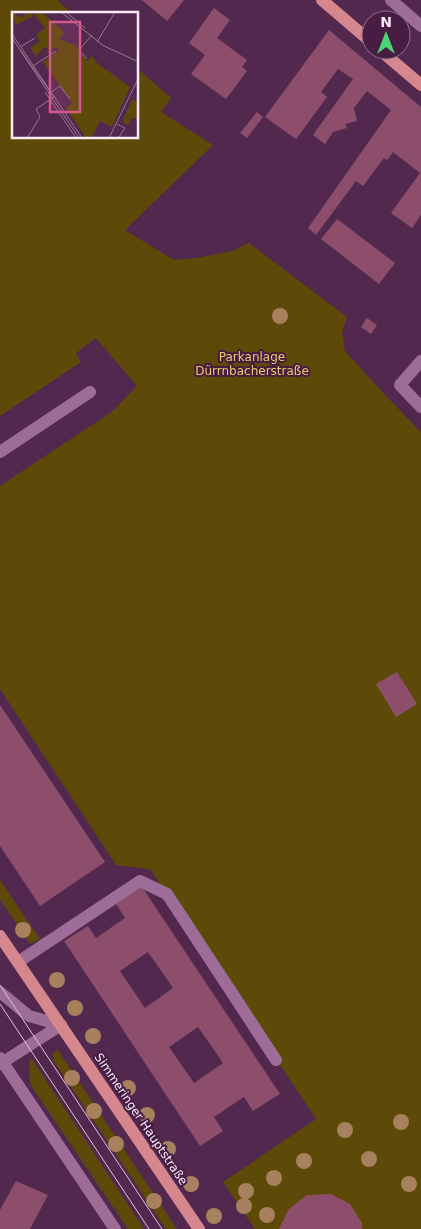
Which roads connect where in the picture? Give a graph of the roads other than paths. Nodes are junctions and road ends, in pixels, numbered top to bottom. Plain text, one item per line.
1 (322, 0) edge
2 (391, 0) edge
3 (421, 26) edge
4 (361, 33) edge
5 (392, 60) edge
6 (421, 85) edge
7 (421, 361) edge
8 (90, 392) dead end
9 (421, 407) edge
10 (0, 452) edge
11 (0, 936) edge
12 (18, 962) junction
13 (0, 992) edge
14 (60, 1025) junction
15 (276, 1060) dead end
16 (1, 1062) edge
17 (115, 1229) edge
18 (199, 1229) edge

1 - 4 main road
2 - 3 street
5 - 6 main road
7 - 9 street
8 - 10 street
11 - 12 main road, Simmeringer Hauptstraße
12 - 14 main road, Simmeringer Hauptstraße
12 - 15 street
13 - 14 street
14 - 16 street
14 - 18 main road, Simmeringer Hauptstraße
16 - 17 street

